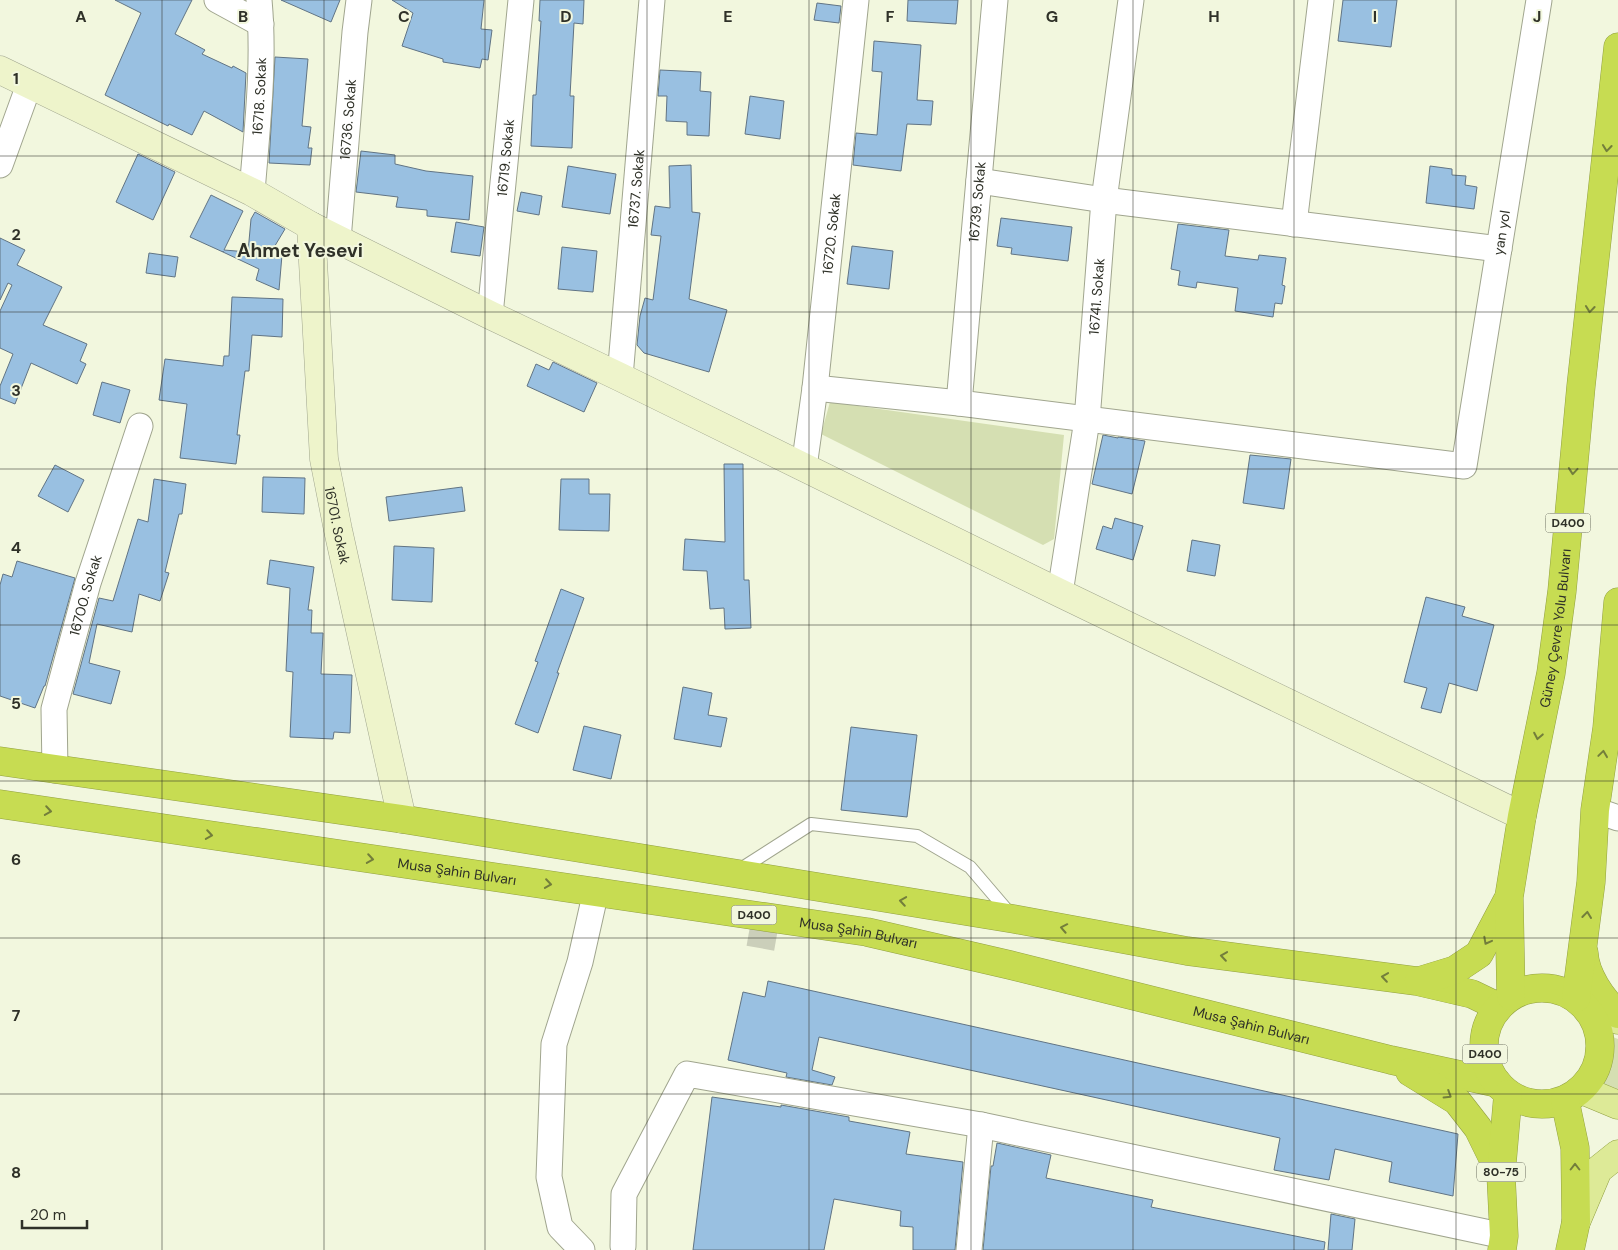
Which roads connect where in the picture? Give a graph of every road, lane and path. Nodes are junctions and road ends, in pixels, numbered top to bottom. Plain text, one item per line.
1 (217, 0) edge
2 (259, 0) edge
3 (359, 0) edge
4 (521, 0) edge
5 (652, 0) edge
6 (856, 0) edge
7 (995, 0) edge
8 (1131, 0) edge
9 (1321, 0) edge
10 (1539, 0) edge
11 (261, 24) junction
12 (1618, 47) edge
13 (0, 70) edge
14 (29, 85) junction
15 (0, 165) edge
16 (979, 181) junction
17 (252, 192) junction
18 (1104, 200) junction
19 (1294, 224) junction
20 (311, 226) junction
21 (338, 240) junction
22 (1499, 249) junction
23 (490, 315) junction
24 (620, 377) junction
25 (815, 388) junction
26 (959, 403) junction
27 (1087, 420) junction
28 (140, 426) dead end
29 (804, 467) junction
30 (1060, 593) junction
31 (1618, 602) edge
32 (0, 761) edge
33 (55, 770) junction
34 (0, 804) edge
35 (1606, 814) edge
36 (1522, 816) junction
37 (402, 819) junction
38 (734, 873) junction
39 (596, 891) junction
40 (631, 896) junction
41 (1509, 897) junction
42 (1014, 919) junction
43 (839, 928) junction
44 (749, 932) tunnel mouth
45 (783, 938) tunnel mouth
46 (1584, 946) junction
47 (1416, 981) junction
48 (1505, 1002) junction
49 (1580, 1002) junction
50 (1618, 1014) edge
51 (1618, 1020) edge
52 (1391, 1060) junction
53 (1502, 1089) junction
54 (1574, 1095) junction
55 (1618, 1105) edge
56 (981, 1124) junction
57 (1618, 1154) edge
58 (1501, 1175) junction
59 (1576, 1222) junction
60 (1503, 1243) edge
61 (625, 1249) edge
62 (582, 1250) edge
63 (969, 1250) edge
64 (1570, 1250) edge

1 - 11 street
2 - 11 street, 16718. Sokak
3 - 21 street, 16736. Sokak
4 - 23 street, 16719. Sokak
5 - 24 street, 16737. Sokak
6 - 25 street, 16720. Sokak
7 - 16 street, 16739. Sokak
8 - 18 street, 16741. Sokak
9 - 19 street
10 - 22 street, yan yol
11 - 17 street, 16718. Sokak
12 -> 36 highway, Güney Çevre Yolu Bulvarı / D400
13 - 14 main road
14 - 15 street
14 - 17 main road
16 - 18 street
16 - 26 street, 16739. Sokak
17 - 20 main road
18 - 19 street
18 - 27 street, 16741. Sokak
19 - 22 street
20 - 21 main road
20 - 37 main road, 16701. Sokak
21 - 23 main road
22 - 27 street, yan yol
23 - 24 main road
24 - 29 main road
25 - 26 street
25 - 29 street, 16720. Sokak
26 - 27 street
27 - 30 street, 16741. Sokak
28 - 33 street, 16700. Sokak
29 - 30 main road
30 - 36 main road
35 -> 31 highway
32 - 33 highway
33 - 37 highway
34 -> 39 highway, Musa Şahin Bulvarı / D400
46 -> 35 highway
36 - 41 highway, Güney Çevre Yolu Bulvarı / D400
37 - 38 highway
42 -> 38 highway
38 - 42 lane
39 - 40 highway, Musa Şahin Bulvarı / D400
39 - 62 street
40 - 43 highway, Musa Şahin Bulvarı / D400
40 - 44 highway
41 -> 47 highway
41 - 48 highway, Güney Çevre Yolu Bulvarı / D400
47 -> 42 highway
43 - 45 highway
43 - 52 highway, Musa Şahin Bulvarı / D400
46 - 49 highway
46 - 50 highway
47 - 48 highway
48 - 49 highway
48 - 53 highway, D400
49 - 51 main road
49 - 54 highway
52 - 53 highway, Musa Şahin Bulvarı / D400
52 -> 58 highway
53 - 54 highway, D400
53 - 58 highway, 80-75
54 - 55 main road
59 -> 54 highway
56 - 60 street
56 - 61 street
56 - 63 street
57 - 59 main road
58 - 60 highway, 80-75
59 - 64 highway

